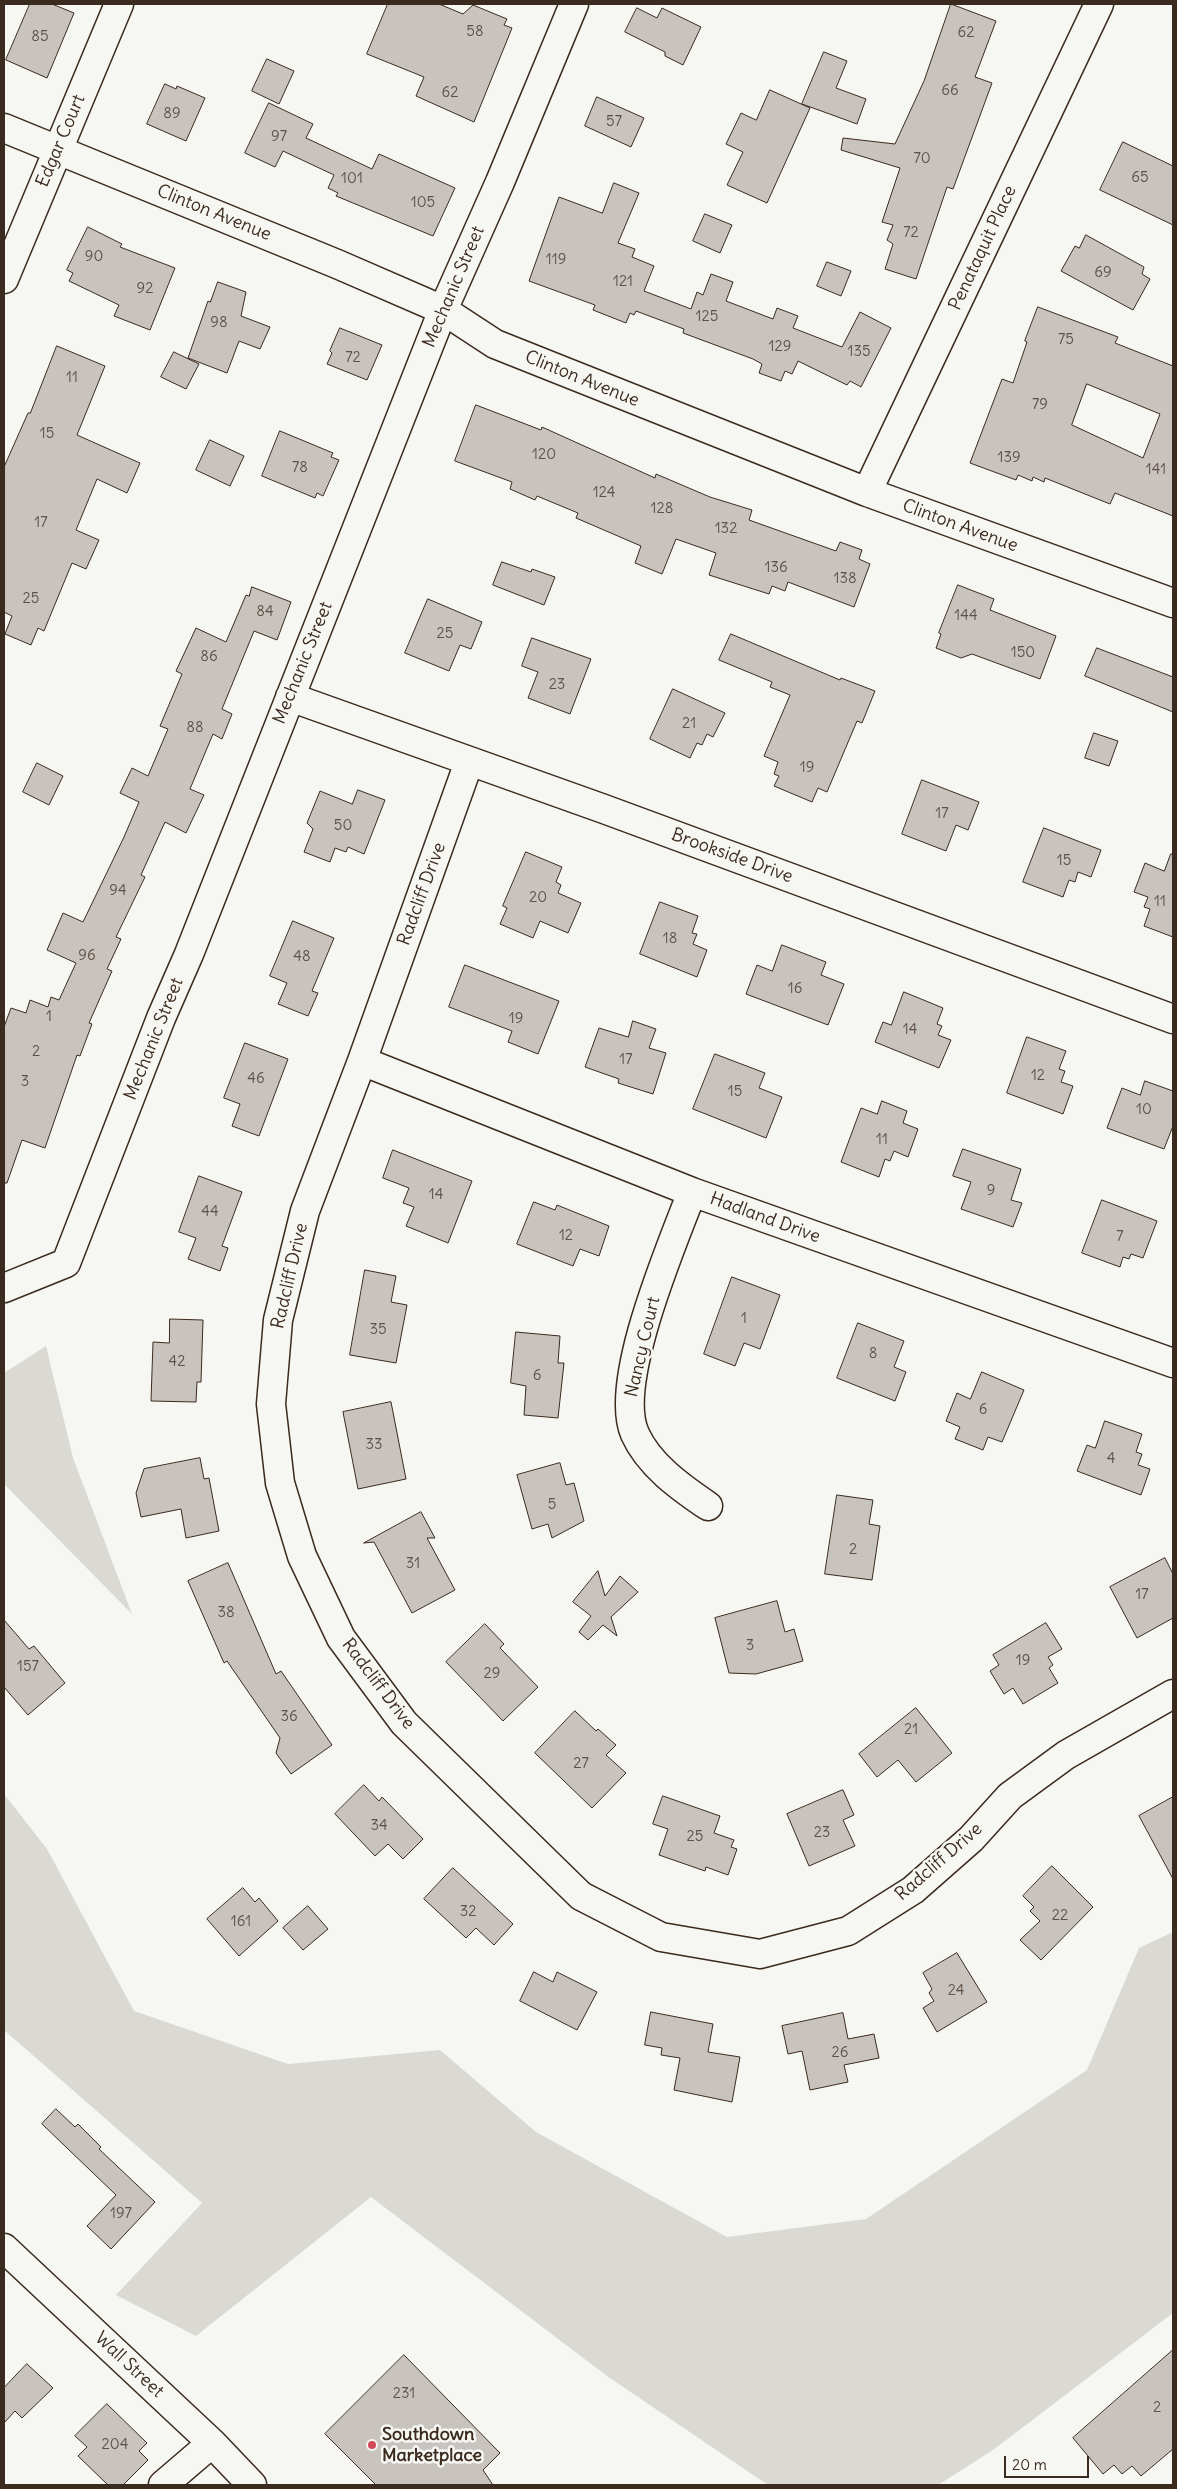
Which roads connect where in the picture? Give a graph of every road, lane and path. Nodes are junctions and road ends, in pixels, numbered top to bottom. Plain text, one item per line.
1 (119, 4) edge
2 (574, 4) edge
3 (1099, 4) edge
4 (4, 128) edge
5 (56, 149) junction
6 (4, 279) edge
7 (443, 310) junction
8 (867, 492) junction
9 (1173, 603) edge
10 (290, 697) junction
11 (469, 762) junction
12 (1173, 1019) edge
13 (362, 1061) junction
14 (692, 1192) junction
15 (4, 1288) edge
16 (1173, 1363) edge
17 (708, 1506) dead end
18 (1173, 1694) edge
19 (4, 2248) edge
20 (212, 2442) junction
21 (163, 2485) edge
22 (252, 2485) edge

1 - 5 street, Edgar Court
2 - 7 street, Mechanic Street
3 - 8 street, Penataquit Place
4 - 5 street, Clinton Avenue
5 - 6 street, Edgar Court
5 - 7 street, Clinton Avenue
7 - 8 street, Clinton Avenue
7 - 10 street, Mechanic Street
8 - 9 street, Clinton Avenue
10 - 11 street, Brookside Drive
10 - 15 street, Mechanic Street
11 - 12 street, Brookside Drive
11 - 13 street, Radcliff Drive
13 - 14 street, Hadland Drive
13 - 18 street, Radcliff Drive
14 - 16 street, Hadland Drive
14 - 17 street, Nancy Court
19 - 20 street, Wall Street
20 - 21 street
20 - 22 street, Wall Street

